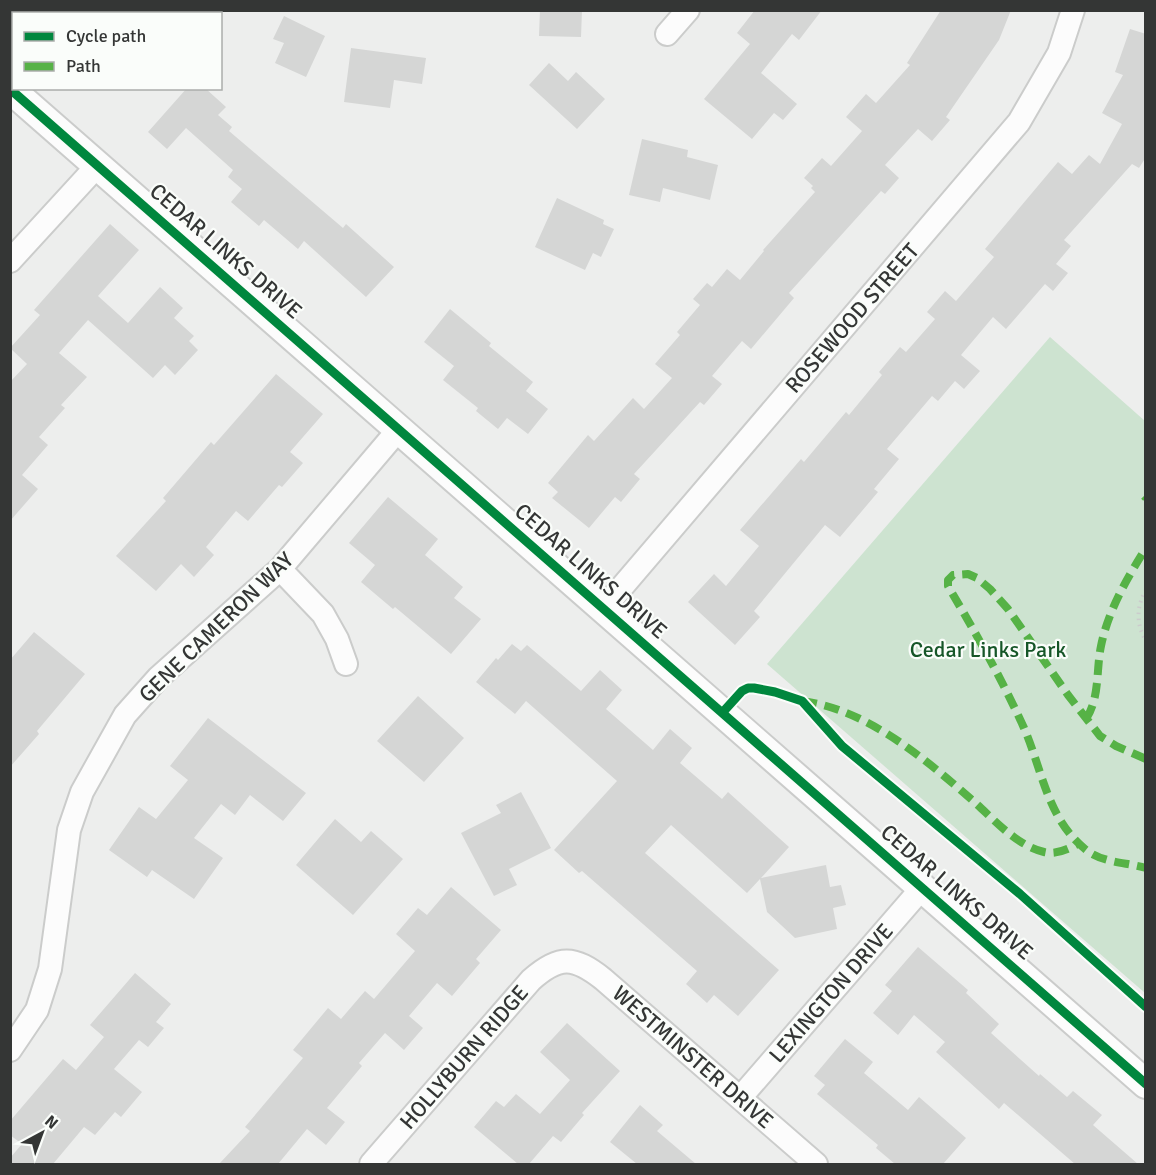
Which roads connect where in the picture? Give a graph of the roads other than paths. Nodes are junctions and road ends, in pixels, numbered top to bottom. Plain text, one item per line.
1 (688, 10) edge
2 (1073, 10) edge
3 (667, 34) dead end
4 (10, 89) edge
5 (98, 165) junction
6 (10, 261) edge
7 (399, 429) junction
8 (280, 569) junction
9 (604, 608) junction
10 (346, 664) dead end
11 (922, 888) junction
12 (564, 960) joint
13 (10, 1050) edge
14 (1146, 1084) edge
15 (740, 1098) junction
16 (371, 1164) edge
17 (816, 1164) edge

1 - 3 street
2 - 9 street, ROSEWOOD STREET
4 - 5 street, CEDAR LINKS DRIVE
5 - 6 street
5 - 7 street, CEDAR LINKS DRIVE
7 - 8 street, GENE CAMERON WAY
7 - 9 street, CEDAR LINKS DRIVE
8 - 10 street
8 - 13 street, GENE CAMERON WAY
9 - 11 street, CEDAR LINKS DRIVE
11 - 14 street, CEDAR LINKS DRIVE
11 - 15 street, LEXINGTON DRIVE
12 - 15 street, WESTMINSTER DRIVE
12 - 16 street, HOLLYBURN RIDGE
15 - 17 street, WESTMINSTER DRIVE

